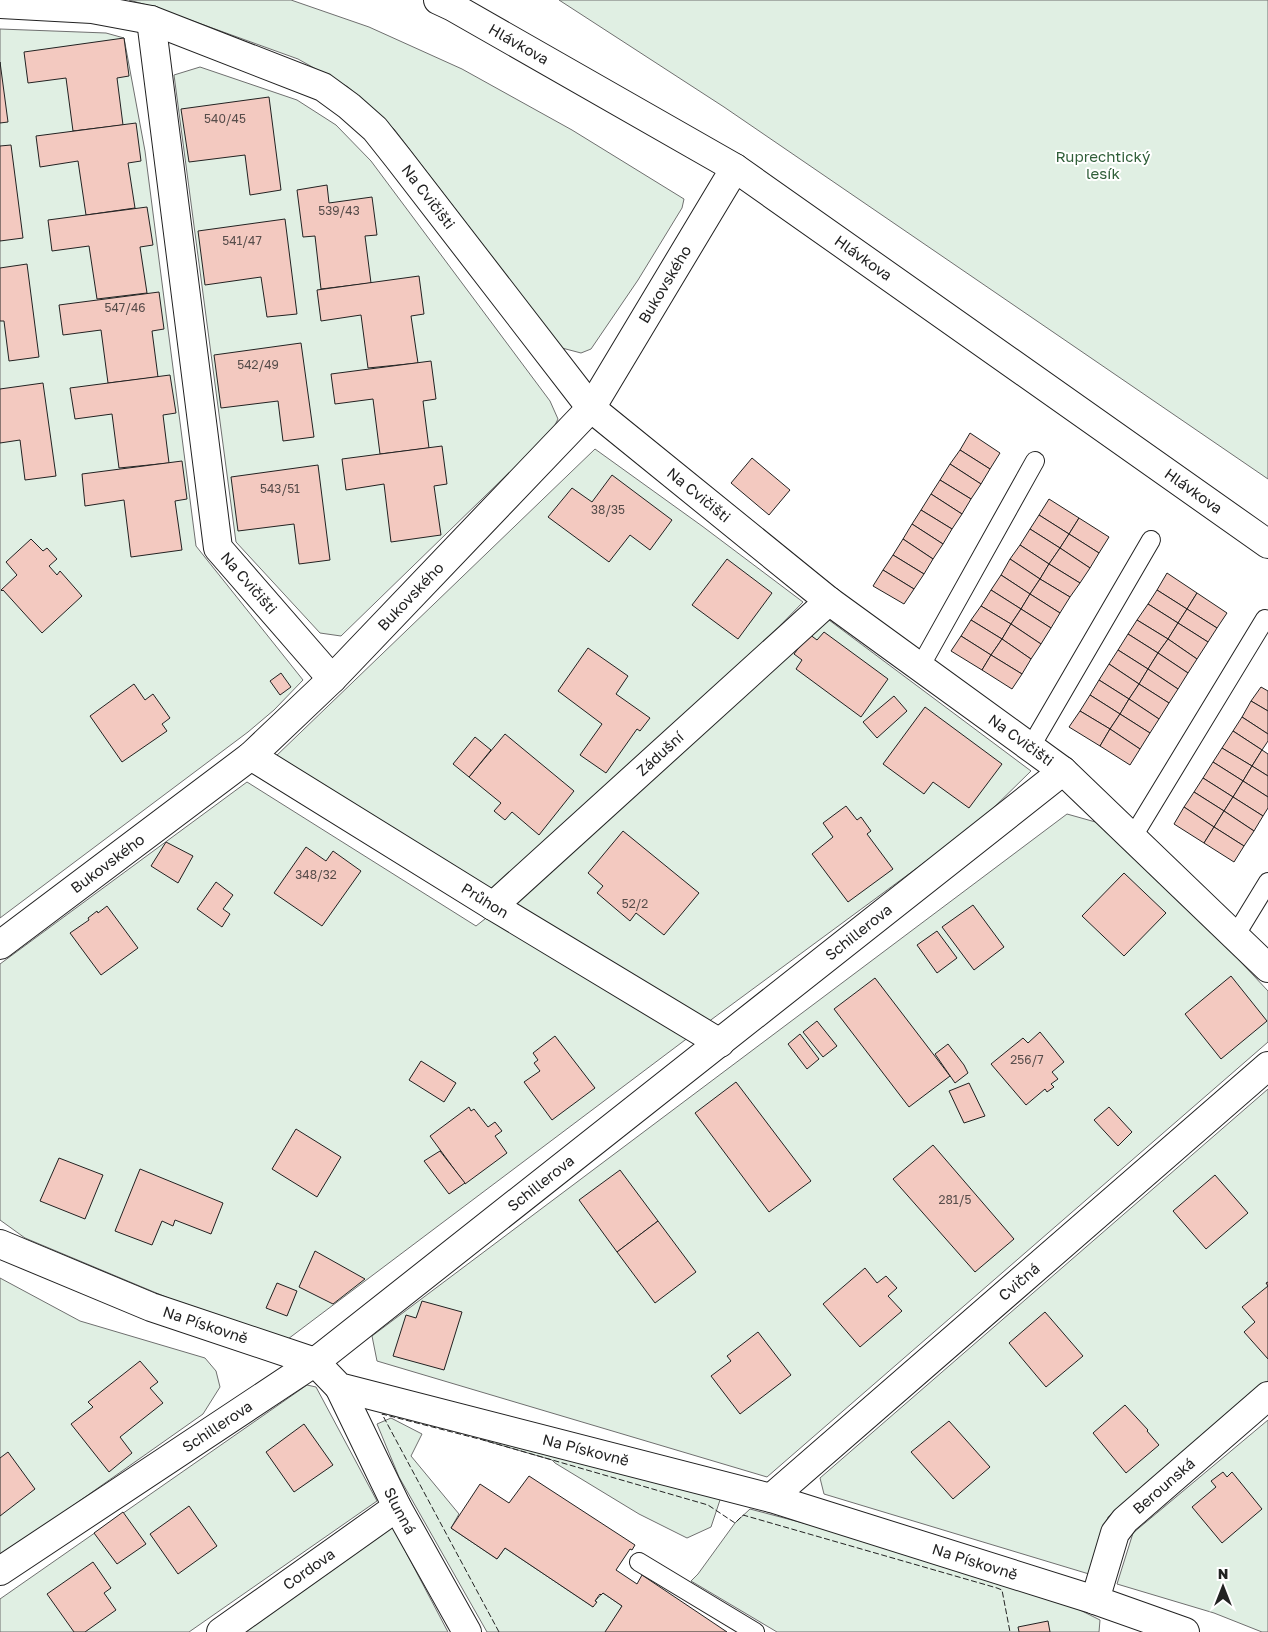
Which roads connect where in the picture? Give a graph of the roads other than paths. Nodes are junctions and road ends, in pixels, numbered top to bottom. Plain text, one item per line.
1 (438, 0) edge
2 (0, 4) edge
3 (151, 20) junction
4 (735, 168) junction
5 (591, 408) junction
6 (1035, 461) dead end
7 (1151, 540) dead end
8 (1268, 544) edge
9 (829, 600) junction
10 (1265, 618) dead end
11 (920, 667) junction
12 (332, 679) junction
13 (1030, 748) junction
14 (251, 756) junction
15 (1063, 771) junction
16 (1132, 838) junction
17 (1268, 882) edge
18 (493, 906) junction
19 (1235, 936) junction
20 (0, 945) edge
21 (1268, 968) edge
22 (720, 1044) junction
23 (1268, 1066) edge
24 (0, 1244) edge
25 (314, 1362) junction
26 (339, 1386) junction
27 (1268, 1396) edge
28 (772, 1498) junction
29 (397, 1507) junction
30 (639, 1562) dead end
31 (0, 1571) edge
32 (1095, 1600) junction
33 (1145, 1625) edge
34 (221, 1632) edge
35 (467, 1632) edge
36 (755, 1632) edge
37 (1186, 1632) edge

1 - 4 street, Hlávkova
2 - 3 street, Na Cvičišti
3 - 5 street, Na Cvičišti
3 - 12 street, Na Cvičišti
4 - 5 street, Bukovského
4 - 8 street, Hlávkova
5 - 9 street, Na Cvičišti
5 - 12 street, Bukovského
6 - 11 lane
7 - 13 lane
9 - 11 street, Na Cvičišti
9 - 18 street, Zádušní
10 - 16 lane
11 - 13 street, Na Cvičišti
12 - 14 street, Bukovského
13 - 15 street, Na Cvičišti
14 - 18 street, Průhon
14 - 20 street, Bukovského
15 - 16 street, Na Cvičišti
15 - 22 street, Schillerova
16 - 19 street, Na Cvičišti
17 - 19 lane
18 - 22 street, Průhon
19 - 21 street, Na Cvičišti
22 - 25 street, Schillerova
23 - 28 street, Cvičná
24 - 25 street, Na Pískovně
25 - 26 street, Na Pískovně
25 - 31 street, Schillerova
26 - 28 street, Na Pískovně
26 - 29 street, Slunná
27 - 32 street, Berounská
28 - 32 street, Na Pískovně
29 - 34 street, Cordova
29 - 35 street, Slunná
30 - 36 lane
32 - 33 street, Na Pískovně
33 - 37 street, Na Pískovně

